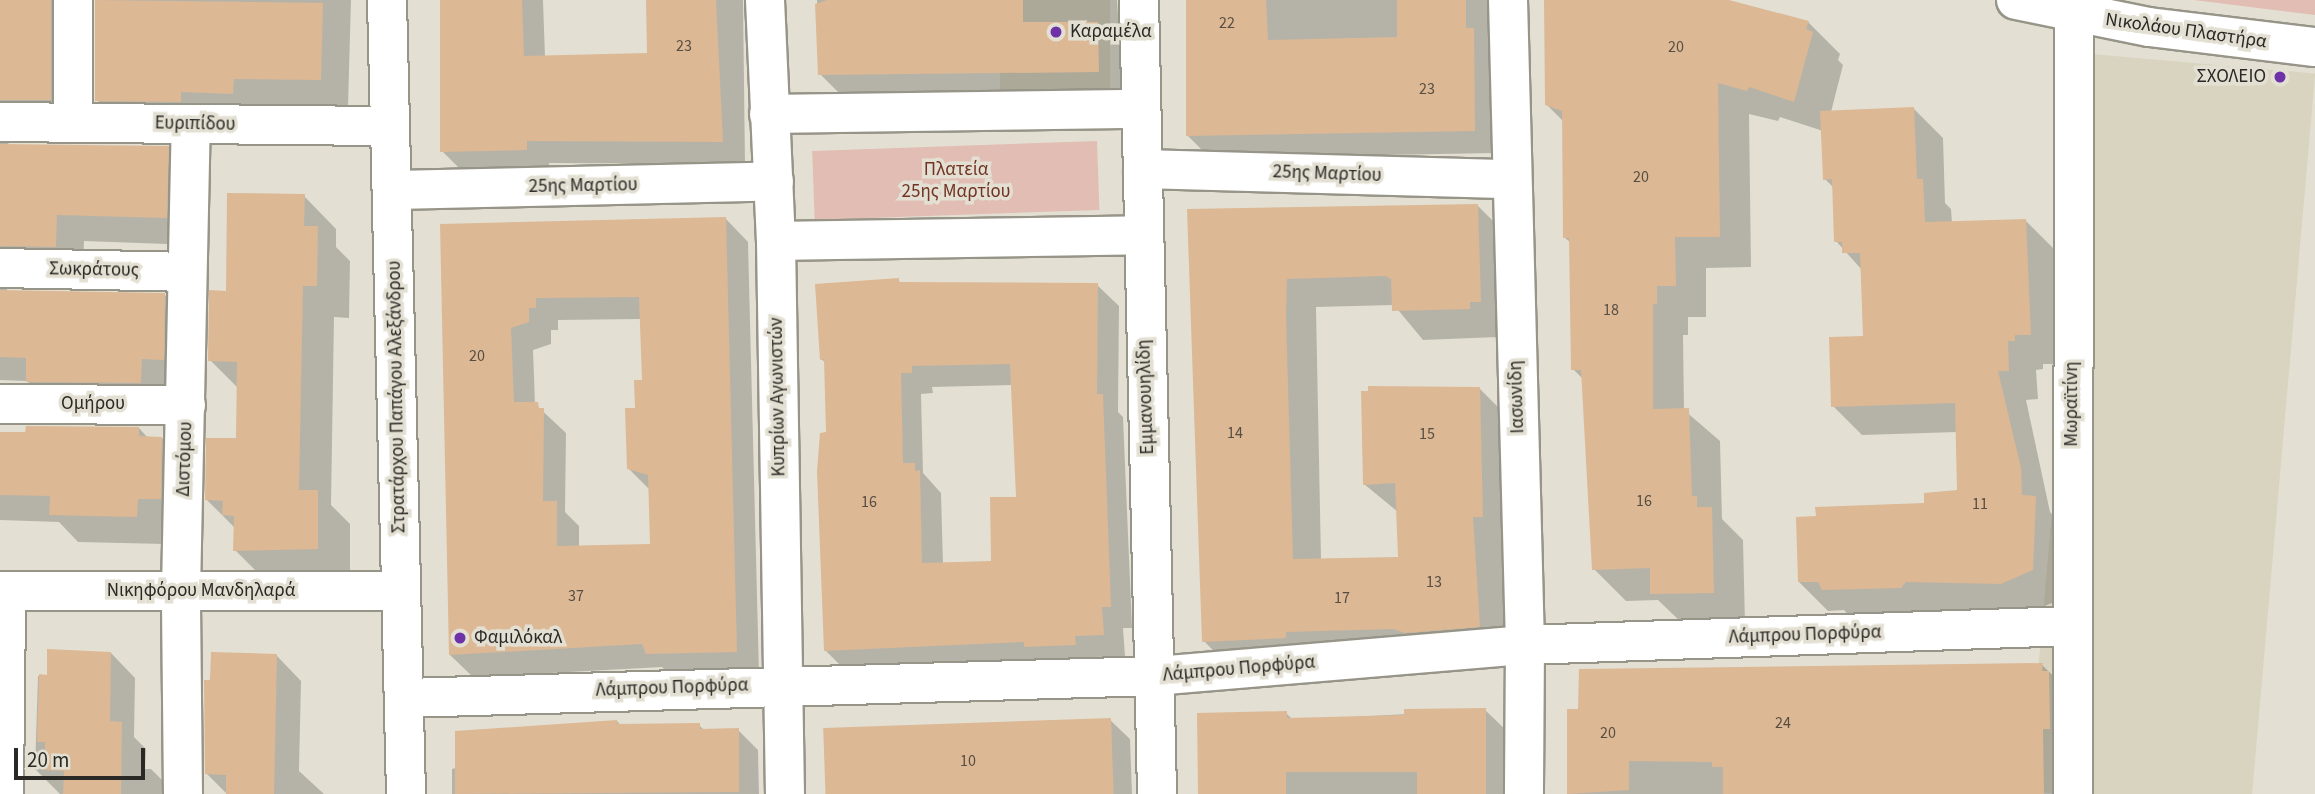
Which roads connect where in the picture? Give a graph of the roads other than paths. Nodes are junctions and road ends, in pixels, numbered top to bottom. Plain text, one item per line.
1 (73, 0) edge
2 (387, 0) edge
3 (765, 0) edge
4 (1139, 0) edge
5 (1508, 0) edge
6 (2016, 0) edge
7 (2074, 14) junction
8 (2315, 47) edge
9 (1141, 109) junction
10 (769, 114) junction
11 (0, 122) edge
12 (73, 122) junction
13 (191, 125) junction
14 (390, 126) junction
15 (1143, 169) junction
16 (1510, 179) junction
17 (774, 181) junction
18 (392, 191) junction
19 (1141, 234) junction
20 (776, 242) junction
21 (0, 268) edge
22 (187, 272) junction
23 (0, 404) edge
24 (186, 405) junction
25 (3, 591) edge
26 (181, 591) junction
27 (401, 591) junction
28 (2071, 626) junction
29 (1525, 645) junction
30 (1155, 676) junction
31 (781, 684) junction
32 (406, 698) junction
33 (4, 794) edge
34 (183, 794) edge
35 (406, 794) edge
36 (785, 794) edge
37 (1157, 794) edge
38 (1524, 794) edge
39 (2073, 794) edge

1 - 12 street
2 - 14 street, Στρατάρχου Παπάγου Αλεξάνδρου
3 - 10 street, Κυπρίων Αγωνιστών
4 - 9 street, Εμμανουηλίδη
5 - 16 street, Ιασωνίδη
6 - 7 street, Νικολάου Πλαστήρα
7 - 8 street, Νικολάου Πλαστήρα
7 - 28 street, Μωραϊτίνη
9 - 10 street
9 - 15 street, Εμμανουηλίδη
10 - 17 street, Κυπρίων Αγωνιστών
11 - 12 street, Ευριπίδου
12 - 13 street, Ευριπίδου
13 - 14 street, Ευριπίδου
13 - 22 street, Διστόμου
14 - 18 street, Στρατάρχου Παπάγου Αλεξάνδρου
15 - 16 street, 25ης Μαρτίου
15 - 19 street, Εμμανουηλίδη
16 - 29 street, Ιασωνίδη
17 - 18 street, 25ης Μαρτίου
17 - 20 street, Κυπρίων Αγωνιστών
18 - 27 street, Στρατάρχου Παπάγου Αλεξάνδρου
19 - 20 street
19 - 30 street, Εμμανουηλίδη
20 - 31 street, Κυπρίων Αγωνιστών
21 - 22 street, Σωκράτους
22 - 24 street, Διστόμου
23 - 24 street, Ομήρου
24 - 26 street, Διστόμου
25 - 26 street, Νικηφόρου Μανδηλαρά
25 - 33 street
26 - 27 street, Νικηφόρου Μανδηλαρά
26 - 34 street, Διστόμου
27 - 32 street, Στρατάρχου Παπάγου Αλεξάνδρου
28 - 29 street, Λάμπρου Πορφύρα
28 - 39 street, Μωραϊτίνη
29 - 30 street, Λάμπρου Πορφύρα
29 - 38 street, Ιασωνίδη
30 - 31 street, Λάμπρου Πορφύρα
30 - 37 street, Εμμανουηλίδη
31 - 32 street, Λάμπρου Πορφύρα
31 - 36 street, Κυπρίων Αγωνιστών
32 - 35 street, Στρατάρχου Παπάγου Αλεξάνδρου

